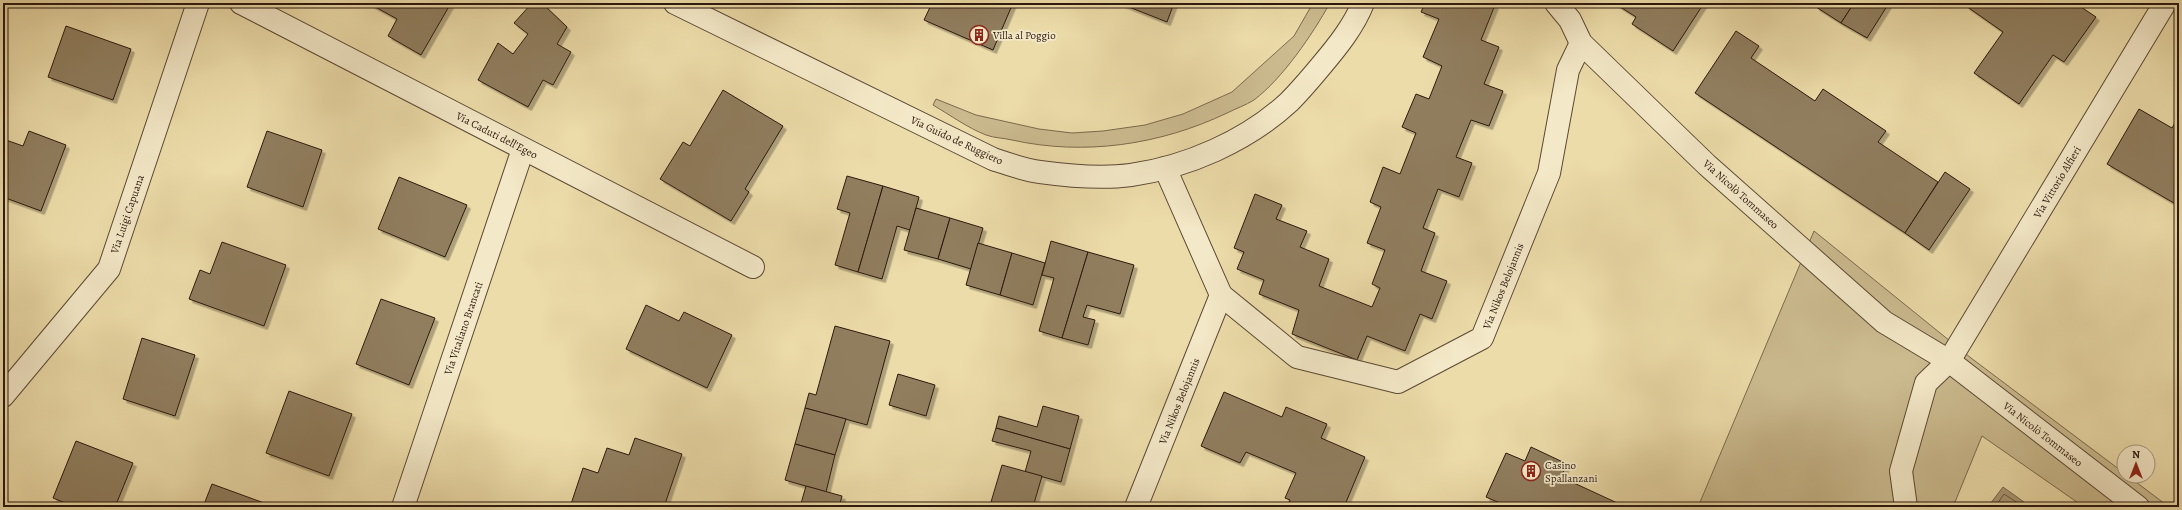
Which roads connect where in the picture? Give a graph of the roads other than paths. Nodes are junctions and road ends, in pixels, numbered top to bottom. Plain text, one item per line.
1 (198, 3) edge
2 (241, 3) edge
3 (675, 3) edge
4 (1363, 3) edge
5 (1556, 3) edge
6 (2165, 3) edge
7 (1581, 42) junction
8 (523, 149) junction
9 (1165, 168) junction
10 (753, 267) dead end
11 (1221, 295) junction
12 (1949, 361) junction
13 (3, 396) edge
14 (403, 507) edge
15 (1136, 507) edge
16 (1906, 507) edge
17 (2138, 507) edge

1 - 13 street, Via Luigi Capuana
2 - 8 street, Via Caduti dell'Egeo
3 - 9 street, Via Guido de Ruggiero
4 - 9 street, Via Guido de Ruggiero
5 - 7 street, Via Nicolò Tommaseo
6 - 12 street, Via Vittorio Alfieri
7 - 11 street, Via Nikos Belojannis
7 - 12 street, Via Nicolò Tommaseo
8 - 10 street, Via Caduti dell'Egeo
8 - 14 street, Via Vitaliano Brancati
9 - 11 street, Via Nikos Belojannis
11 - 15 street, Via Nikos Belojannis
12 - 16 street
12 - 17 street, Via Nicolò Tommaseo

